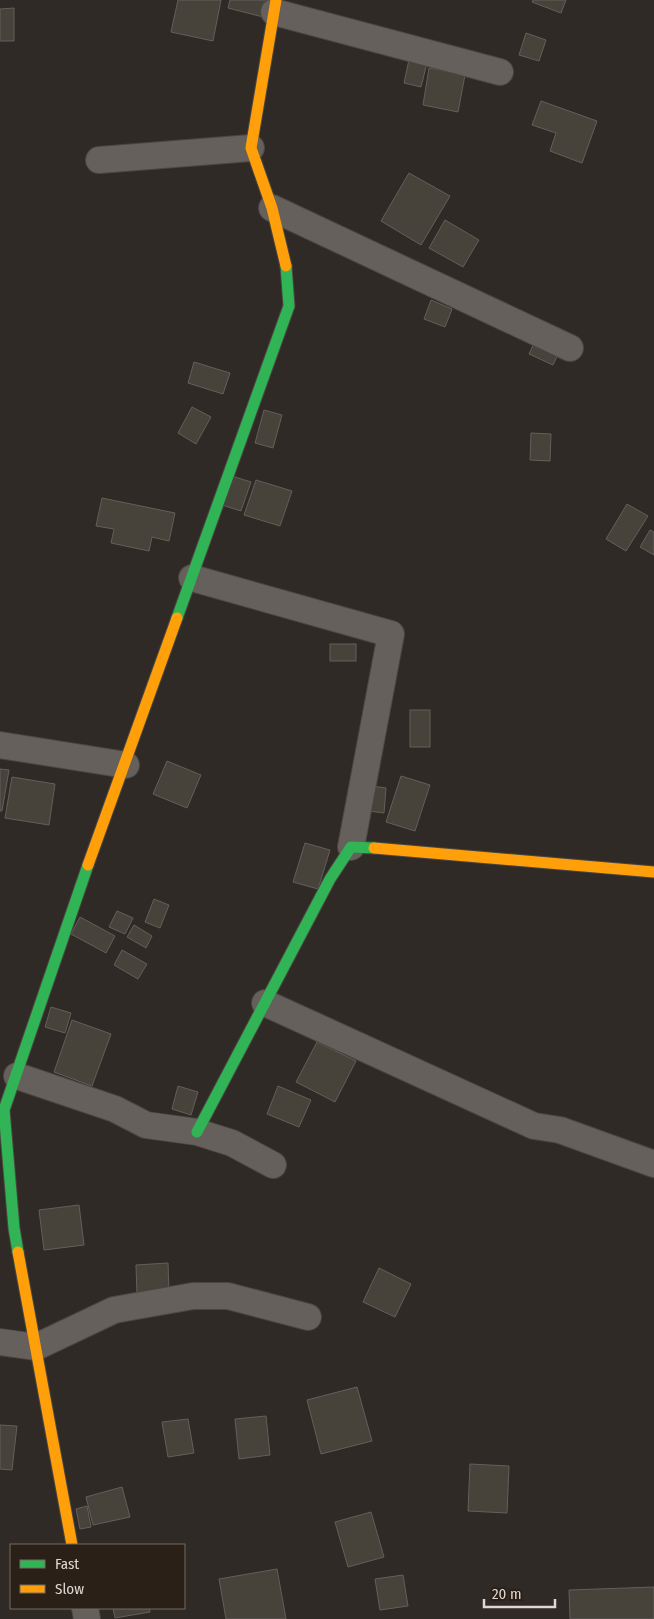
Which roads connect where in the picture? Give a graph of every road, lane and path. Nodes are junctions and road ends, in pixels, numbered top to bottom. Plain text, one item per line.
1 (275, 6) edge
2 (500, 72) dead end
3 (251, 148) junction
4 (99, 160) dead end
5 (272, 208) junction
6 (570, 348) dead end
7 (192, 578) junction
8 (0, 745) edge
9 (126, 765) junction
10 (351, 848) junction
11 (654, 872) edge
12 (265, 1003) junction
13 (17, 1076) junction
14 (2, 1110) edge
15 (197, 1132) junction
16 (654, 1164) edge
17 (273, 1165) dead end
18 (308, 1317) dead end
19 (0, 1342) edge
20 (36, 1347) junction
21 (72, 1544) edge

1 - 2 street
1 - 3 street
3 - 4 street
3 - 5 street
5 - 6 street
5 - 7 street
7 - 9 street
7 - 10 street
8 - 9 street
9 - 13 street
10 - 11 street
10 - 12 street
12 - 15 street
12 - 16 street
13 - 14 street
13 - 15 street
14 - 20 street
15 - 17 street
18 - 20 street
19 - 20 street
20 - 21 street

